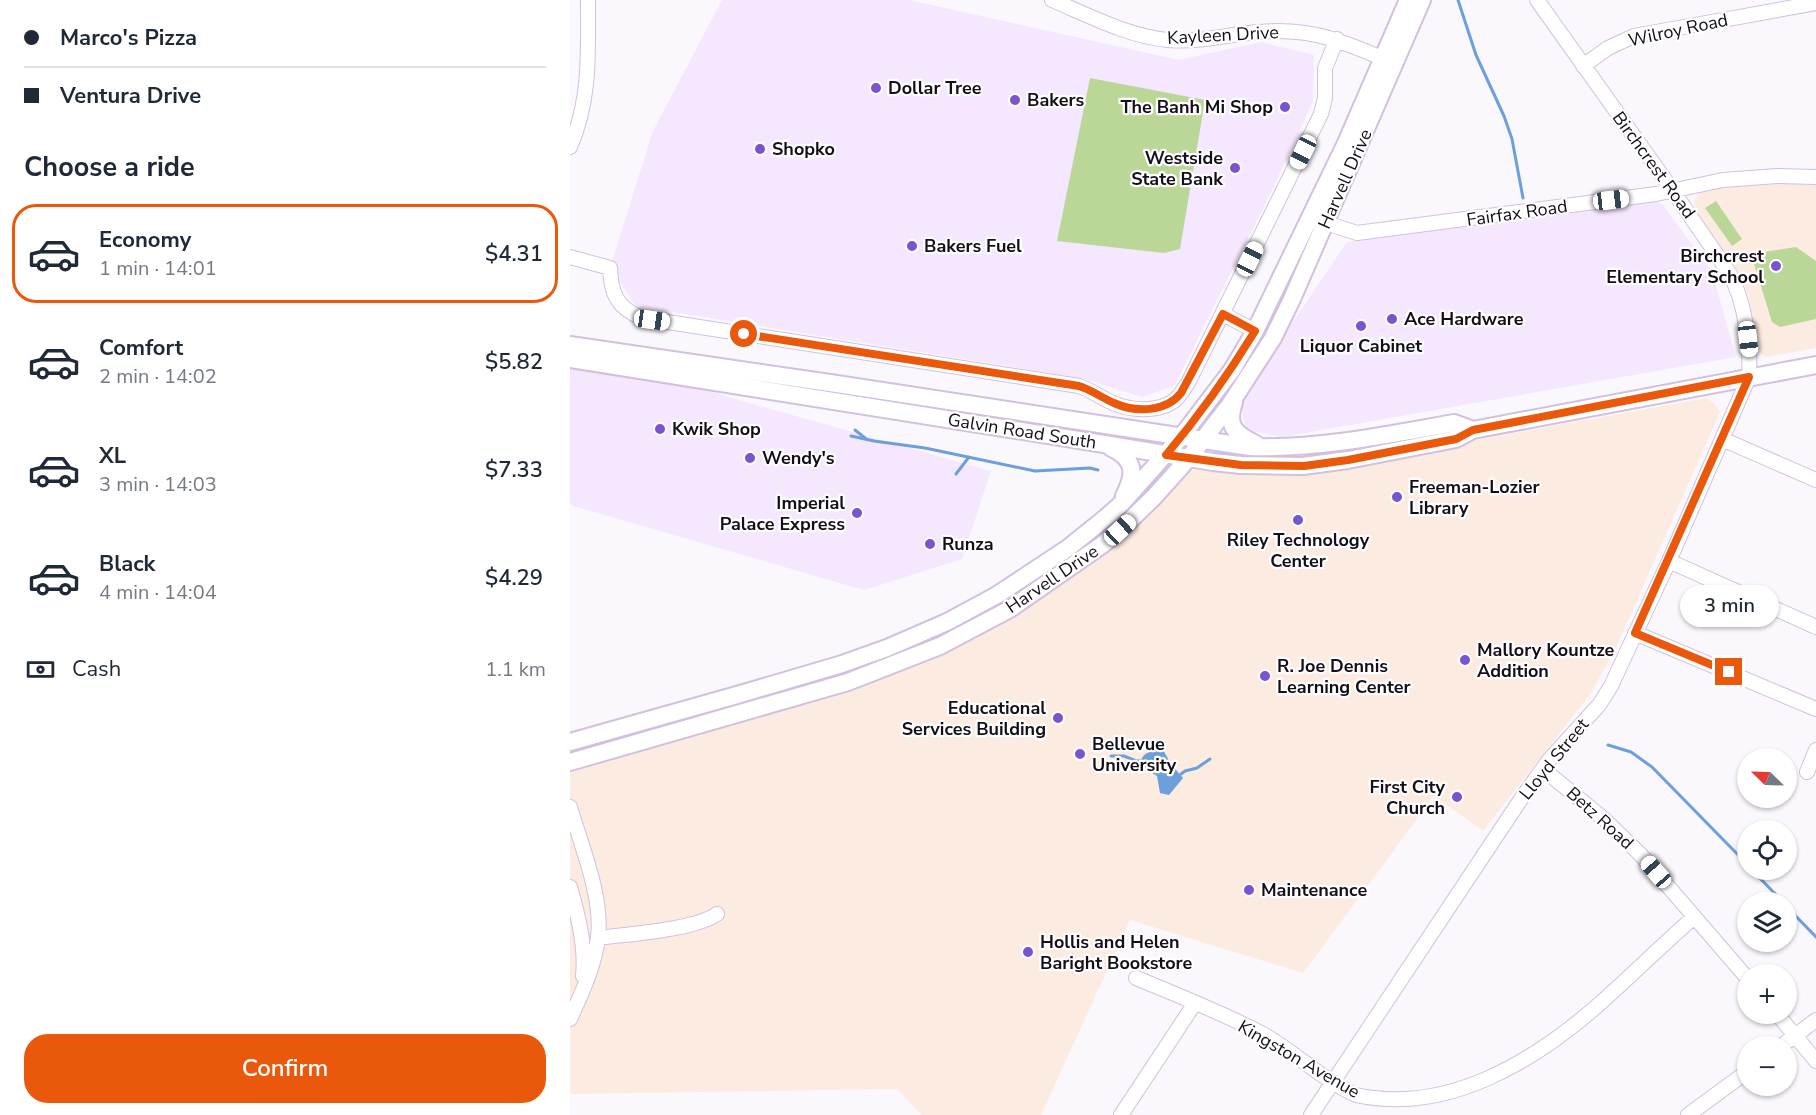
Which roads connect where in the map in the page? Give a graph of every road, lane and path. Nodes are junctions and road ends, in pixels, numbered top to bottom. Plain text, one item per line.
1 (588, 0) edge
2 (1052, 0) edge
3 (1408, 0) edge
4 (1422, 0) edge
5 (1537, 0) edge
6 (1816, 3) edge
7 (1337, 39) junction
8 (1389, 61) junction
9 (1583, 66) junction
10 (570, 147) edge
11 (1816, 177) edge
12 (1673, 191) junction
13 (1326, 223) junction
14 (570, 257) edge
15 (1223, 314) junction
16 (1255, 331) junction
17 (570, 345) edge
18 (570, 359) edge
19 (1816, 365) edge
20 (1749, 377) junction
21 (1237, 394) junction
22 (1473, 430) junction
23 (1180, 437) junction
24 (1722, 440) junction
25 (1201, 441) junction
26 (1104, 444) junction
27 (1265, 447) junction
28 (1166, 455) junction
29 (1188, 459) junction
30 (1816, 480) edge
31 (1120, 505) junction
32 (1668, 561) junction
33 (1816, 627) edge
34 (1635, 633) junction
35 (1816, 709) edge
36 (570, 742) edge
37 (1816, 750) edge
38 (570, 762) edge
39 (1543, 769) junction
40 (1807, 772) dead end
41 (570, 807) edge
42 (570, 887) edge
43 (717, 914) dead end
44 (1694, 917) junction
45 (598, 938) junction
46 (1737, 966) edge
47 (1136, 978) dead end
48 (581, 994) junction
49 (1195, 1003) junction
50 (570, 1019) edge
51 (1816, 1020) edge
52 (1786, 1024) edge
53 (1795, 1036) joint
54 (1797, 1038) edge
55 (1816, 1061) edge
56 (1737, 1079) edge
57 (1333, 1082) junction
58 (1121, 1115) edge
59 (1311, 1115) edge
60 (1688, 1115) edge

1 - 10 street
2 - 7 street, Kayleen Drive
3 - 8 main road, Harvell Drive
4 - 8 main road, Harvell Drive
5 - 9 street, Birchcrest Road
6 - 9 street, Wilroy Road
7 - 8 street, Kayleen Drive
7 - 15 street
8 - 13 main road, Harvell Drive
8 - 16 main road, Harvell Drive
9 - 12 street, Birchcrest Road
11 - 12 street, Fairfax Road
12 - 13 street, Fairfax Road
12 - 20 street, Birchcrest Road
13 - 21 main road, Harvell Drive
14 - 15 street
15 - 16 street
16 - 23 main road, Harvell Drive
17 - 23 main road, Galvin Road South
18 - 26 main road, Galvin Road South
19 - 20 main road, Galvin Road South
20 - 22 main road, Galvin Road South
20 - 24 street, Lloyd Street
21 - 25 main road, Harvell Drive
21 - 27 main road
22 - 27 main road, Galvin Road South
22 - 29 main road, Galvin Road South
23 - 25 main road, Galvin Road South
23 - 28 main road, Harvell Drive
24 - 30 street
24 - 32 street, Lloyd Street
25 - 27 main road, Galvin Road South
25 - 29 main road, Harvell Drive
26 - 28 main road, Galvin Road South
26 - 31 main road
28 - 29 main road, Galvin Road South
28 - 31 main road, Harvell Drive
29 - 38 main road, Harvell Drive
31 - 36 main road, Harvell Drive
32 - 33 street
32 - 34 street, Lloyd Street
34 - 35 street
34 - 39 street, Lloyd Street
37 - 40 street
39 - 44 street, Betz Road
39 - 57 street, Lloyd Street
41 - 45 street
42 - 48 street
43 - 45 street
44 - 46 street, Betz Road
44 - 57 street, Kingston Avenue
45 - 48 street
47 - 49 street, Kingston Avenue
48 - 50 street
49 - 57 street, Kingston Avenue
49 - 58 street
51 - 53 street
52 - 53 street
54 - 55 street
56 - 60 street
57 - 59 street, Lloyd Street

